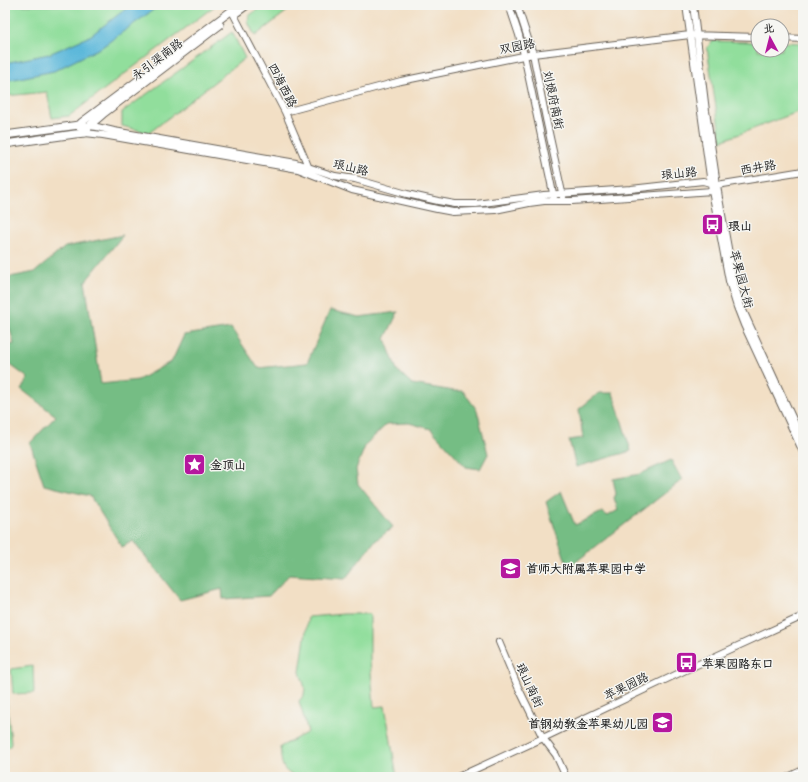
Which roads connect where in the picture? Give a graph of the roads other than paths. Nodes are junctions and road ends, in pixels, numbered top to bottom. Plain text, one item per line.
1 (239, 5) edge
2 (247, 5) edge
3 (509, 5) edge
4 (517, 5) edge
5 (686, 5) edge
6 (693, 5) edge
7 (234, 15) junction
8 (690, 35) junction
9 (697, 35) junction
10 (750, 37) edge
11 (790, 38) edge
12 (803, 38) edge
13 (533, 54) junction
14 (524, 56) junction
15 (284, 112) junction
16 (79, 125) junction
17 (89, 126) junction
18 (85, 133) junction
19 (5, 135) edge
20 (5, 144) edge
21 (308, 166) junction
22 (803, 171) edge
23 (710, 182) junction
24 (717, 185) junction
25 (712, 191) junction
26 (554, 198) junction
27 (563, 198) junction
28 (803, 441) edge
29 (803, 452) edge
30 (803, 616) edge
31 (499, 642) dead end
32 (544, 738) junction
33 (803, 770) edge
34 (458, 777) edge
35 (566, 777) edge
36 (788, 777) edge

1 - 16 main road, 永引渠南路
2 - 7 main road, 永引渠南路
3 - 14 main road, 刘娘府南街
4 - 13 main road, 刘娘府南街
5 - 8 main road, 苹果园大街
6 - 9 main road, 苹果园大街
7 - 15 main road, 四海西路
7 - 17 main road, 永引渠南路
8 - 9 main road, 双园路
8 - 13 main road, 双园路
8 - 23 main road, 苹果园大街
9 - 10 main road, 双园路
9 - 24 main road, 苹果园大街
11 - 12 main road
13 - 14 main road, 双园路
13 - 27 main road, 刘娘府南街
14 - 15 main road, 双园路
14 - 26 main road, 刘娘府南街
15 - 21 main road, 四海西路
16 - 17 main road, 琅山路
16 - 18 main road
16 - 19 main road, 永引渠南路
17 - 18 main road, 永引渠南路
17 - 21 main road, 琅山路
18 - 20 main road
18 - 26 main road, 琅山路
21 - 26 main road, 琅山路
22 - 24 main road, 西井路
23 - 24 main road, 琅山路
23 - 25 main road, 苹果园大街
23 - 27 main road, 琅山路
24 - 25 main road
24 - 28 main road, 苹果园大街
25 - 27 main road, 琅山路
25 - 29 main road, 苹果园大街
26 - 27 main road, 琅山路
30 - 32 main road, 苹果园路
31 - 32 main road, 琅山南街
32 - 34 main road, 苹果园路
32 - 35 main road, 琅山南街
33 - 36 main road

